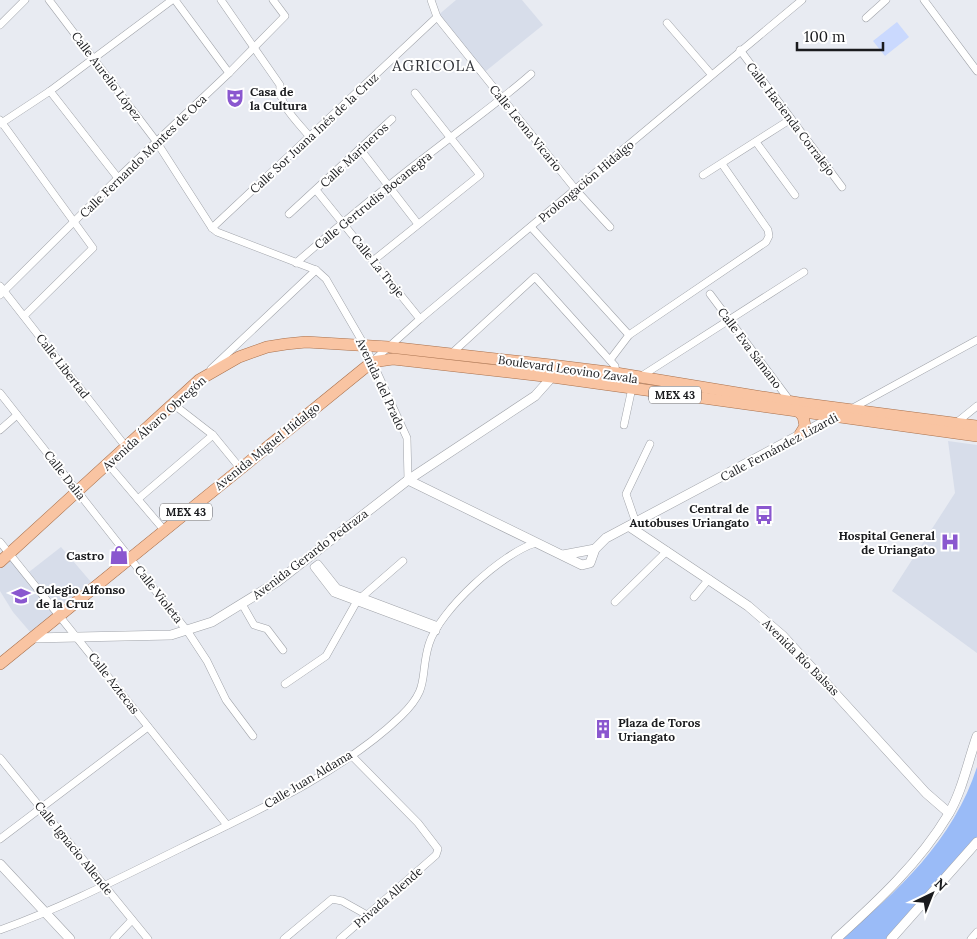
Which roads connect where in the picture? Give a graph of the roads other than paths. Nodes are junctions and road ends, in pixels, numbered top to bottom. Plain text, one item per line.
1 (25, 0) edge
2 (49, 0) edge
3 (174, 0) edge
4 (221, 0) edge
5 (273, 0) edge
6 (431, 0) edge
7 (802, 0) edge
8 (886, 0) edge
9 (924, 0) edge
10 (437, 17) junction
11 (866, 18) dead end
12 (1, 22) edge
13 (667, 23) dead end
14 (255, 47) junction
15 (740, 50) junction
16 (94, 58) junction
17 (977, 70) edge
18 (229, 74) junction
19 (531, 74) dead end
20 (711, 74) junction
21 (50, 91) junction
22 (415, 93) dead end
23 (502, 100) junction
24 (392, 119) dead end
25 (791, 119) junction
26 (1, 122) edge
27 (310, 136) junction
28 (450, 138) junction
29 (156, 141) junction
30 (756, 142) junction
31 (360, 149) junction
32 (722, 164) junction
33 (703, 175) dead end
34 (118, 178) junction
35 (389, 186) junction
36 (842, 188) dead end
37 (316, 190) junction
38 (576, 190) junction
39 (795, 195) dead end
40 (289, 214) dead end
41 (74, 222) junction
42 (342, 222) junction
43 (418, 224) junction
44 (610, 227) dead end
45 (212, 228) junction
46 (531, 228) junction
47 (374, 260) junction
48 (296, 263) junction
49 (316, 270) junction
50 (804, 272) dead end
51 (1, 290) edge
52 (710, 294) dead end
53 (24, 316) junction
54 (420, 319) junction
55 (728, 319) junction
56 (629, 335) junction
57 (977, 340) edge
58 (366, 348) junction
59 (389, 348) junction
60 (450, 354) junction
61 (610, 360) junction
62 (462, 361) junction
63 (372, 362) junction
64 (551, 371) junction
65 (616, 373) junction
66 (199, 380) junction
67 (635, 383) junction
68 (0, 393) edge
69 (174, 404) junction
70 (796, 406) junction
71 (977, 406) edge
72 (850, 410) junction
73 (17, 415) junction
74 (834, 417) junction
75 (956, 423) junction
76 (624, 425) dead end
77 (977, 426) edge
78 (0, 430) edge
79 (213, 435) junction
80 (799, 436) junction
81 (977, 436) edge
82 (650, 444) dead end
83 (126, 447) junction
84 (108, 464) junction
85 (240, 468) junction
86 (408, 480) junction
87 (78, 491) junction
88 (138, 499) junction
89 (633, 525) junction
90 (164, 530) junction
91 (0, 542) edge
92 (536, 543) junction
93 (595, 549) junction
94 (667, 551) junction
95 (9, 554) junction
96 (130, 556) junction
97 (563, 556) junction
98 (403, 561) dead end
99 (0, 562) edge
100 (708, 579) junction
101 (694, 597) dead end
102 (360, 599) junction
103 (615, 602) dead end
104 (242, 604) junction
105 (59, 615) junction
106 (437, 628) junction
107 (188, 632) junction
108 (32, 638) junction
109 (78, 638) junction
110 (283, 650) dead end
111 (0, 664) edge
112 (285, 684) dead end
113 (148, 727) junction
114 (253, 736) dead end
115 (977, 736) edge
116 (351, 755) junction
117 (0, 758) edge
118 (41, 808) junction
119 (949, 813) junction
120 (227, 825) junction
121 (0, 839) edge
122 (976, 845) edge
123 (0, 864) edge
124 (104, 886) junction
125 (46, 914) junction
126 (367, 915) junction
127 (132, 920) junction
128 (0, 930) edge
129 (977, 932) edge
130 (70, 939) edge
131 (114, 939) edge
132 (148, 939) edge
133 (284, 939) edge
134 (340, 939) edge
135 (836, 939) edge
136 (891, 939) edge
137 (971, 939) edge

1 - 12 street
2 - 16 street, Calle Aurelio López
3 - 16 street
3 - 18 street
4 - 14 street
5 - 14 street, Calle Fernando Montes de Oca
6 - 10 street, Calle Leona Vicario
7 - 15 street, Prolongación Hidalgo
8 - 11 street
9 - 17 street
10 - 23 street, Calle Leona Vicario
10 - 27 street, Calle Sor Juana Inés de la Cruz
13 - 20 street
14 - 18 street, Calle Fernando Montes de Oca
14 - 27 street
15 - 20 street, Prolongación Hidalgo
15 - 25 street, Calle Hacienda Corralejo
16 - 21 street
16 - 29 street, Calle Aurelio López
18 - 29 street, Calle Fernando Montes de Oca
19 - 23 street, Calle Gertrudis Bocanegra
20 - 38 street, Prolongación Hidalgo
21 - 26 street
21 - 34 street
22 - 28 street
23 - 28 street, Calle Gertrudis Bocanegra
23 - 38 street, Calle Leona Vicario
24 - 31 street, Calle Marineros
25 - 30 street
25 - 36 street, Calle Hacienda Corralejo
26 - 41 street
27 - 45 street, Calle Sor Juana Inés de la Cruz
28 - 35 street, Calle Gertrudis Bocanegra
28 - 43 street
29 - 34 street, Calle Fernando Montes de Oca
29 - 45 street, Calle Aurelio López
30 - 32 street
30 - 39 street
31 - 35 street
31 - 37 street, Calle Marineros
32 - 33 street
32 - 56 street
34 - 41 street, Calle Fernando Montes de Oca
35 - 42 street, Calle Gertrudis Bocanegra
35 - 43 street
37 - 40 street, Calle Marineros
37 - 42 street, Calle La Troje
38 - 44 street, Calle Leona Vicario
38 - 46 street, Prolongación Hidalgo
41 - 51 street, Calle Fernando Montes de Oca
41 - 53 street
42 - 47 street, Calle La Troje
42 - 48 street, Calle Gertrudis Bocanegra
43 - 47 street
45 - 48 street, Avenida del Prado
46 - 54 street, Prolongación Hidalgo
46 - 56 street
47 - 54 street, Calle La Troje
48 - 49 street, Avenida del Prado
49 - 58 street, Avenida del Prado
49 - 66 street
50 - 55 street
51 - 53 street, Calle Libertad
52 - 55 street, Calle Eva Sámano
53 - 83 street, Calle Libertad
54 - 59 street, Prolongación Hidalgo
55 - 67 street
55 - 70 street, Calle Eva Sámano
56 - 61 street
57 - 72 street, Calle Fernández Lizardi
58 - 59 main road, Boulevard Leovino Zavala / MEX 43
58 - 63 street, Avenida del Prado
58 - 66 main road, Avenida Álvaro Obregón / MEX 43
59 - 60 main road, Boulevard Leovino Zavala / MEX 43
59 - 63 street, Prolongación Hidalgo
60 - 61 street
60 - 62 main road, Boulevard Leovino Zavala / MEX 43
61 - 65 street
62 - 63 main road, Boulevard Leovino Zavala / MEX 43
62 - 64 main road, Boulevard Leovino Zavala / MEX 43
63 - 85 main road, Avenida Miguel Hidalgo / MEX 43
63 - 86 street, Avenida del Prado
64 - 65 main road, Boulevard Leovino Zavala / MEX 43
64 - 67 main road, Boulevard Leovino Zavala / MEX 43
64 - 86 street, Avenida Gerardo Pedraza
65 - 67 main road, Boulevard Leovino Zavala / MEX 43
66 - 69 main road, Avenida Álvaro Obregón / MEX 43
67 - 70 main road, Boulevard Leovino Zavala / MEX 43
67 - 76 street
68 - 73 street, Calle Dalia
69 - 79 street
69 - 83 main road, Avenida Álvaro Obregón / MEX 43
70 - 72 main road, Boulevard Leovino Zavala / MEX 43
70 - 74 main road, Boulevard Leovino Zavala / MEX 43
70 - 80 main road
71 - 75 street
72 - 74 street, Calle Fernández Lizardi
72 - 75 main road, Boulevard Leovino Zavala / MEX 43
73 - 78 street
73 - 87 street, Calle Dalia
74 - 80 street, Calle Fernández Lizardi
74 - 81 main road, Boulevard Leovino Zavala / MEX 43
75 - 77 main road, Boulevard Leovino Zavala / MEX 43
79 - 85 street
79 - 88 street
80 - 89 street, Calle Fernández Lizardi
82 - 89 street
83 - 84 main road, Avenida Álvaro Obregón / MEX 43
84 - 87 main road, Avenida Álvaro Obregón / MEX 43
84 - 88 street
85 - 90 main road, Avenida Miguel Hidalgo / MEX 43
86 - 92 street
86 - 104 street, Avenida Gerardo Pedraza
87 - 95 main road, Avenida Álvaro Obregón / MEX 43
87 - 96 street, Calle Dalia
88 - 90 street
89 - 93 street, Calle Fernández Lizardi
89 - 94 street, Avenida Río Balsas
90 - 96 main road, Avenida Miguel Hidalgo / MEX 43
91 - 95 street, Calle Aztecas
92 - 97 street
92 - 106 street, Calle Juan Aldama
93 - 97 street
93 - 97 street
94 - 100 street, Avenida Río Balsas
94 - 103 street
95 - 99 main road, Avenida Álvaro Obregón / MEX 43
95 - 105 street, Calle Aztecas
96 - 105 main road, Avenida Miguel Hidalgo / MEX 43
96 - 107 street, Calle Violeta
98 - 102 street
100 - 101 street
100 - 119 street, Avenida Río Balsas
102 - 102 street
102 - 106 street
102 - 112 street
104 - 107 street, Avenida Gerardo Pedraza
104 - 110 street
105 - 108 main road, Avenida Miguel Hidalgo / MEX 43
105 - 109 street, Calle Aztecas
106 - 116 street, Calle Juan Aldama
107 - 109 street, Avenida Gerardo Pedraza
107 - 114 street, Calle Violeta
108 - 109 street, Avenida Gerardo Pedraza
108 - 111 main road, Avenida Miguel Hidalgo / MEX 43
109 - 113 street, Calle Aztecas
113 - 118 street
113 - 120 street, Calle Aztecas
115 - 119 street
116 - 120 street, Calle Juan Aldama
116 - 126 street, Privada Allende
117 - 118 street, Calle Ignacio Allende
118 - 121 street
118 - 124 street, Calle Ignacio Allende
119 - 135 street
120 - 124 street, Calle Juan Aldama
122 - 136 street
123 - 125 street
124 - 125 street, Calle Juan Aldama
124 - 127 street, Calle Ignacio Allende
125 - 128 street, Calle Juan Aldama
125 - 130 street
126 - 133 street
126 - 134 street, Privada Allende
127 - 131 street
127 - 132 street, Calle Ignacio Allende
129 - 137 street

